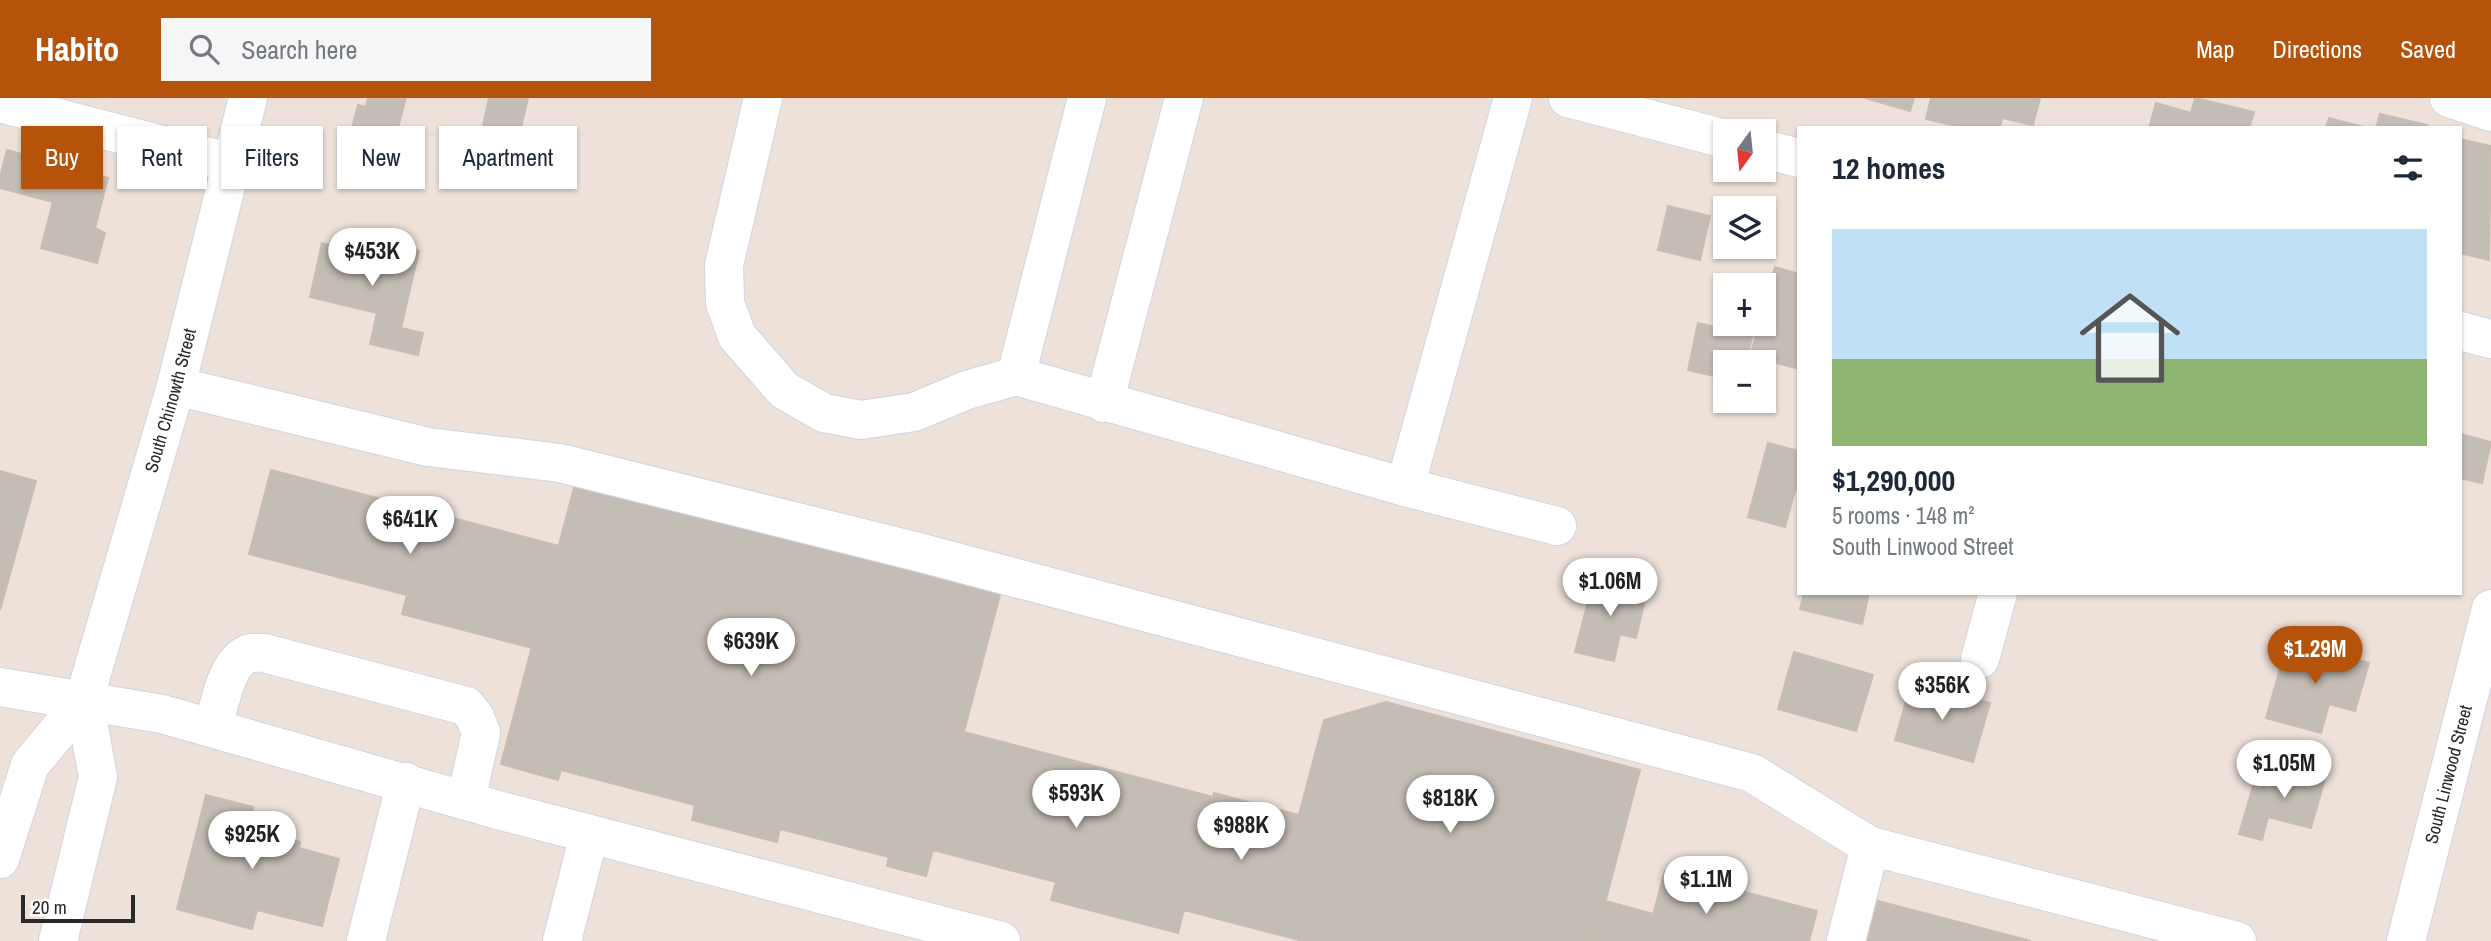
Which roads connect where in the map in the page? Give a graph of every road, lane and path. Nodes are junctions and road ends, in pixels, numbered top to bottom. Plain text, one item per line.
1 (248, 98) edge
2 (763, 98) edge
3 (1087, 98) edge
4 (1184, 98) edge
5 (1513, 98) edge
6 (1568, 98) edge
7 (2449, 98) edge
8 (0, 103) edge
9 (2491, 112) edge
10 (241, 126) edge
11 (1713, 136) edge
12 (1776, 152) edge
13 (1797, 157) edge
14 (221, 160) edge
15 (225, 189) edge
16 (2462, 332) edge
17 (2491, 339) edge
18 (1016, 376) junction
19 (176, 386) junction
20 (1104, 403) junction
21 (1405, 487) junction
22 (1557, 526) dead end
23 (1997, 595) edge
24 (2491, 609) edge
25 (1980, 659) dead end
26 (0, 687) edge
27 (84, 700) junction
28 (213, 727) junction
29 (406, 782) junction
30 (467, 800) junction
31 (589, 835) junction
32 (1871, 846) junction
33 (0, 859) edge
34 (963, 936) edge
35 (64, 940) edge
36 (366, 941) edge
37 (562, 941) edge
38 (1001, 941) edge
39 (1846, 941) edge
40 (2237, 941) edge
41 (2406, 941) edge

1 - 10 street, South Chinowth Street
2 - 18 street
3 - 18 street
4 - 20 street
5 - 21 street
6 - 11 street
7 - 9 street
8 - 14 street
12 - 13 street
15 - 19 street, South Chinowth Street
16 - 17 street
18 - 20 street
19 - 27 street, South Chinowth Street
19 - 32 street
20 - 21 street
21 - 22 street
23 - 25 street
24 - 41 street, South Linwood Street
26 - 27 street
27 - 28 street
27 - 33 street, South Chinowth Street
27 - 35 street, South Chinowth Street
28 - 29 street
28 - 30 street
29 - 30 street
29 - 36 street
30 - 31 street
31 - 34 street
31 - 37 street
32 - 39 street
32 - 40 street
34 - 38 street

